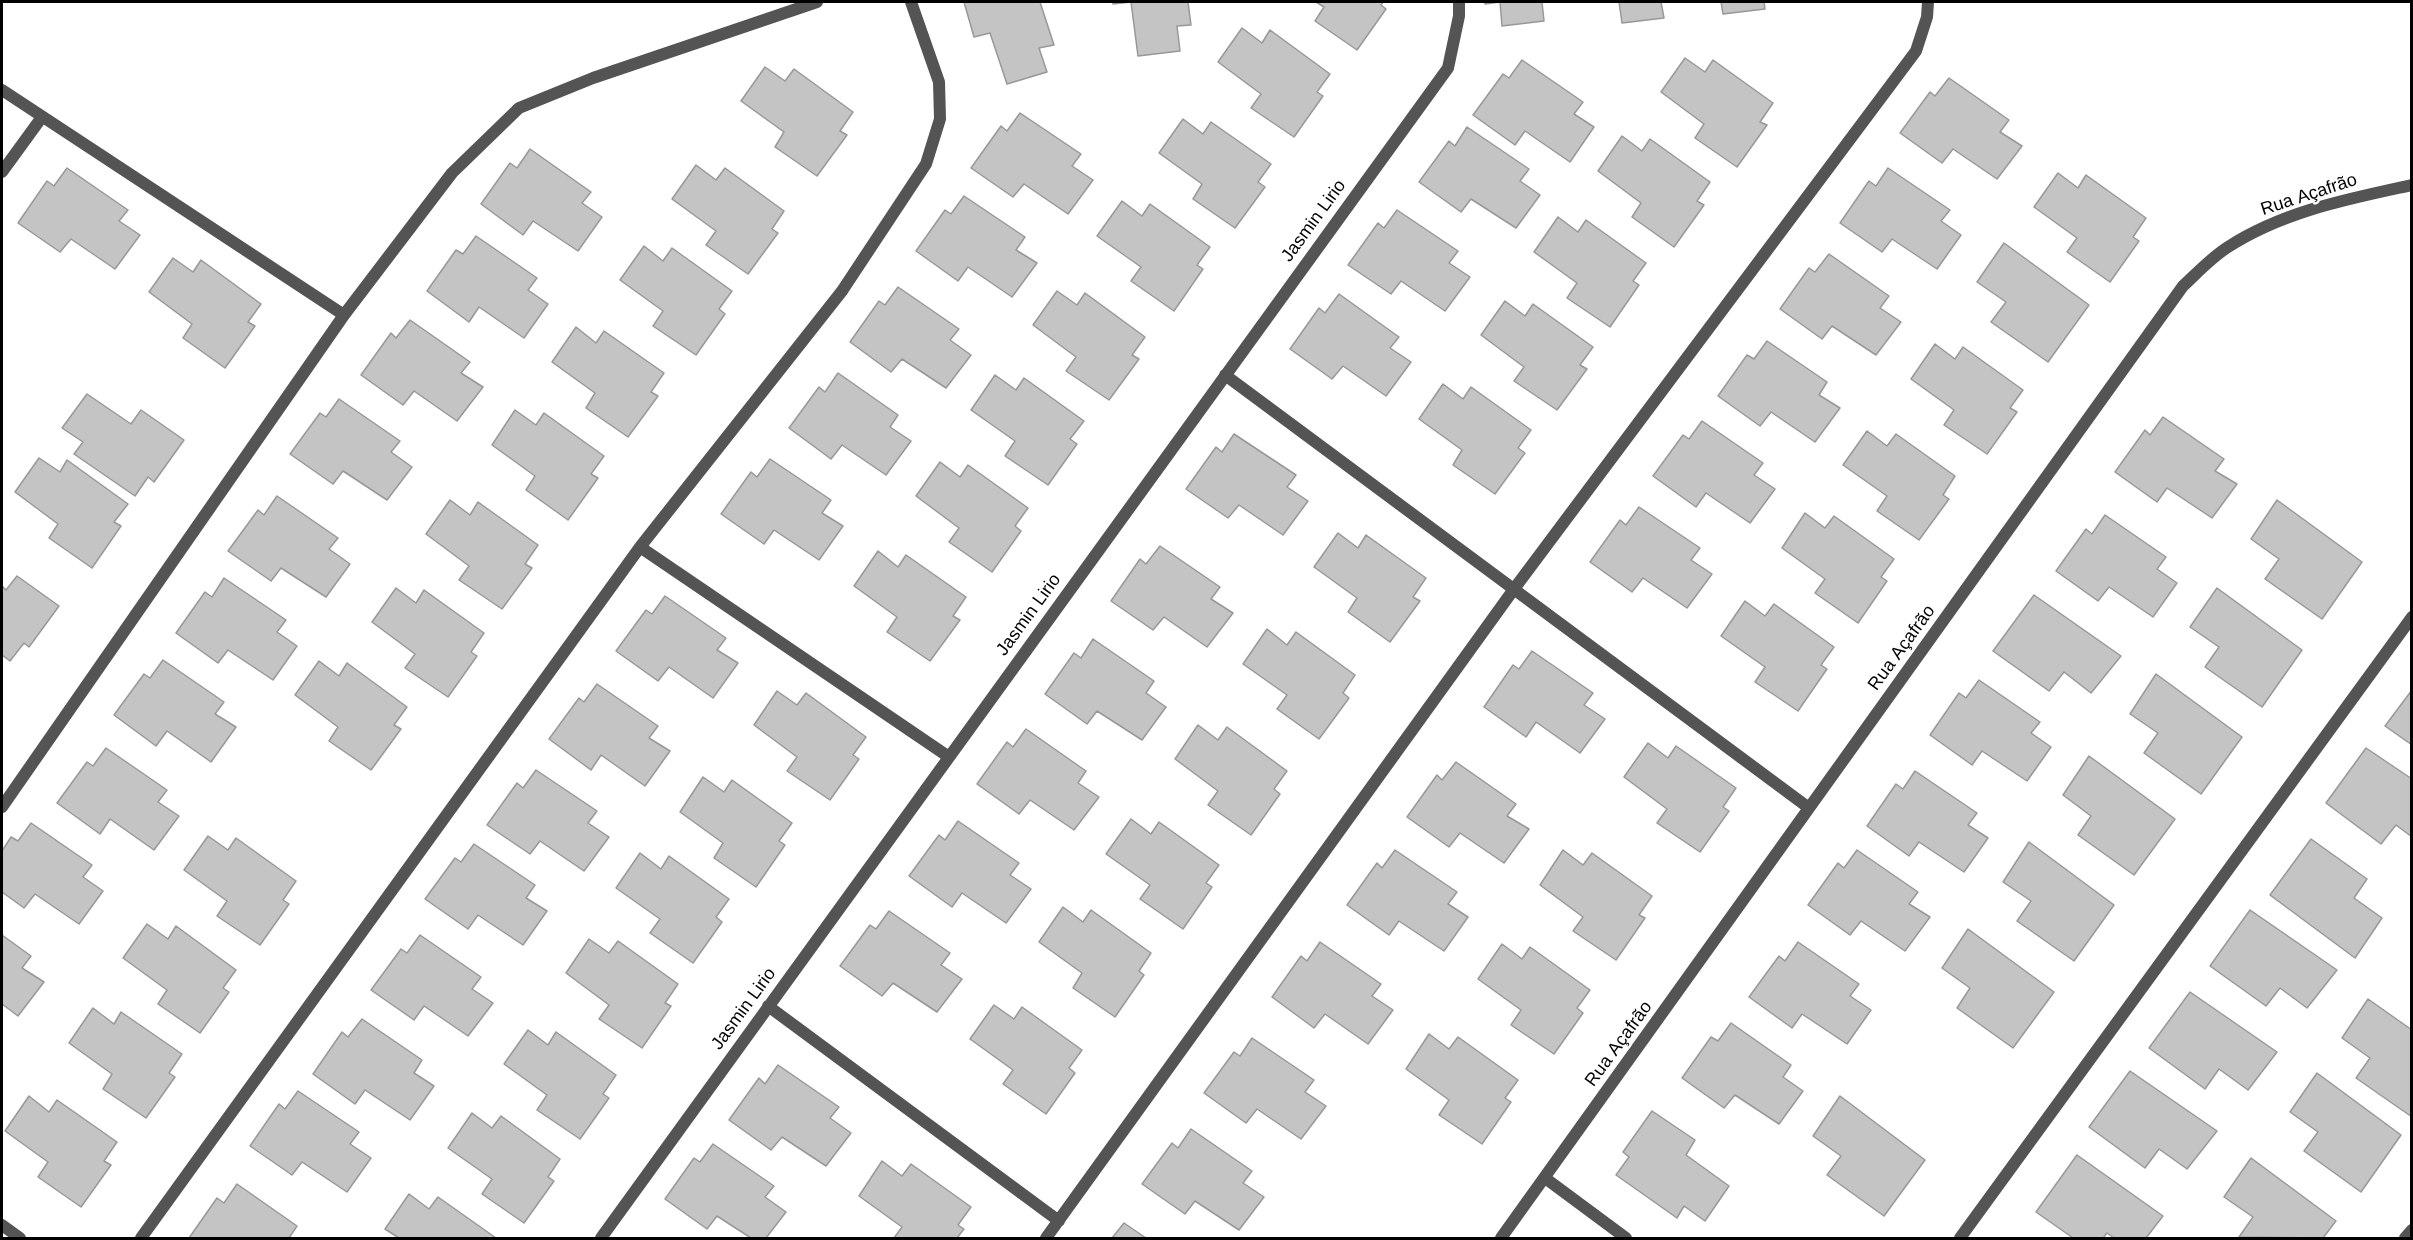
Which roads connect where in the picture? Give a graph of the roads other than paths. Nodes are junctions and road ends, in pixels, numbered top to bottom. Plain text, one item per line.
1 (817, 2) edge
2 (911, 2) edge
3 (1459, 2) edge
4 (1928, 2) edge
5 (2, 90) edge
6 (42, 117) junction
7 (2, 172) edge
8 (2412, 185) edge
9 (344, 315) junction
10 (1226, 375) junction
11 (640, 547) junction
12 (1514, 589) junction
13 (2412, 617) edge
14 (949, 757) junction
15 (2, 807) edge
16 (1809, 808) junction
17 (768, 1006) junction
18 (1545, 1178) junction
19 (1059, 1221) junction
20 (2, 1225) edge
21 (2412, 1230) edge
22 (20, 1239) edge
23 (141, 1239) edge
24 (601, 1239) edge
25 (1046, 1239) edge
26 (1501, 1239) edge
27 (1626, 1239) edge
28 (1960, 1239) edge
29 (2405, 1239) edge

1 - 9 street
2 - 11 street
3 - 10 street, Jasmin Lirio
4 - 12 street
5 - 6 street
6 - 7 street
6 - 9 street
8 - 16 street, Rua Açafrão
9 - 15 street
10 - 12 street
10 - 14 street, Jasmin Lirio
11 - 14 street
11 - 23 street
12 - 16 street
12 - 19 street
13 - 28 street
14 - 17 street, Jasmin Lirio
16 - 18 street, Rua Açafrão
17 - 19 street
17 - 24 street, Jasmin Lirio
18 - 26 street, Rua Açafrão
18 - 27 street
19 - 25 street
20 - 22 street
21 - 29 street

